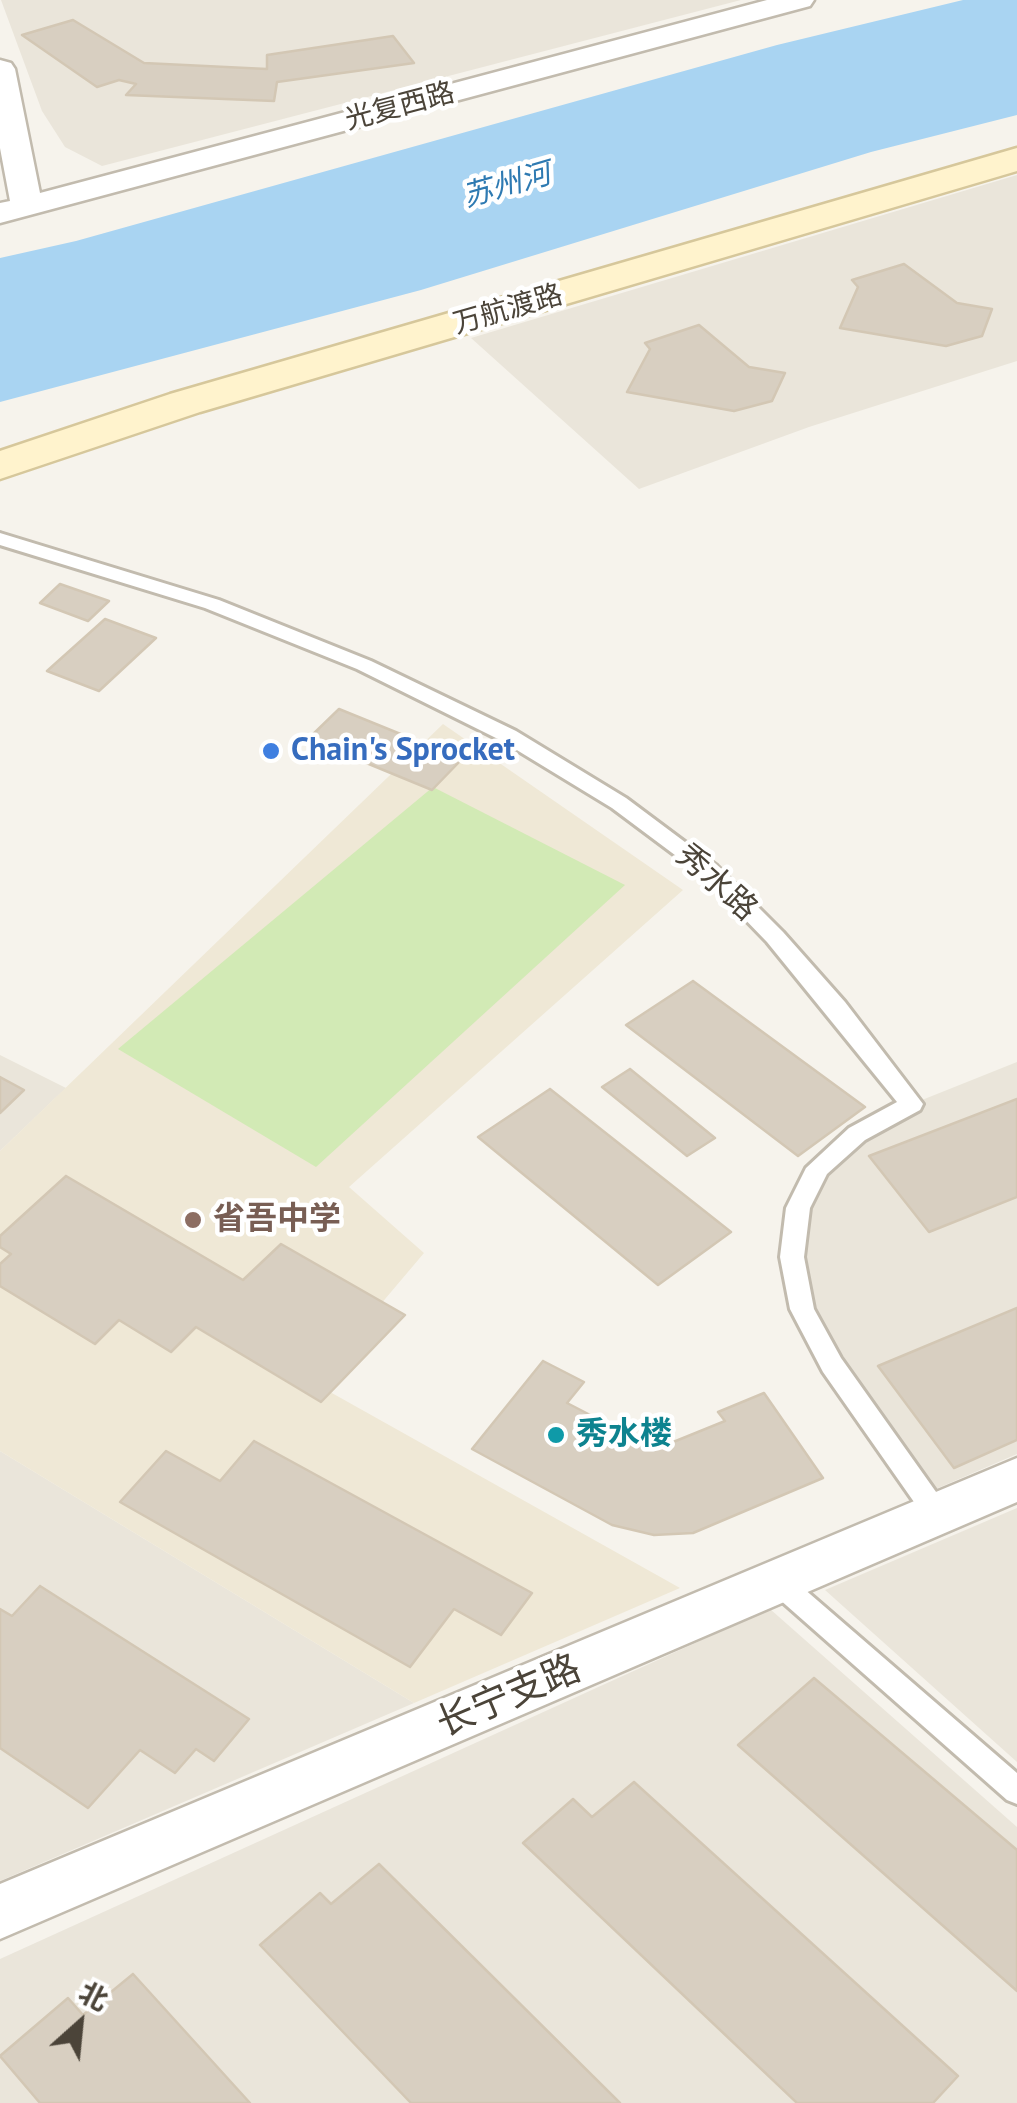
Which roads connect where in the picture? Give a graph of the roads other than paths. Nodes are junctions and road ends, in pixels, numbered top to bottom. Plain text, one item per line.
1 (800, 0) edge
2 (0, 69) edge
3 (1017, 160) edge
4 (14, 210) edge
5 (0, 466) edge
6 (0, 539) edge
7 (1017, 1479) edge
8 (938, 1514) junction
9 (778, 1583) junction
10 (1017, 1791) edge
11 (0, 1912) edge

1 - 4 street, 光复西路
2 - 4 street
3 - 5 street, 万航渡路
6 - 8 lane, 秀水路
7 - 8 street, 长宁支路
8 - 9 street, 长宁支路
9 - 10 lane
9 - 11 street, 长宁支路

